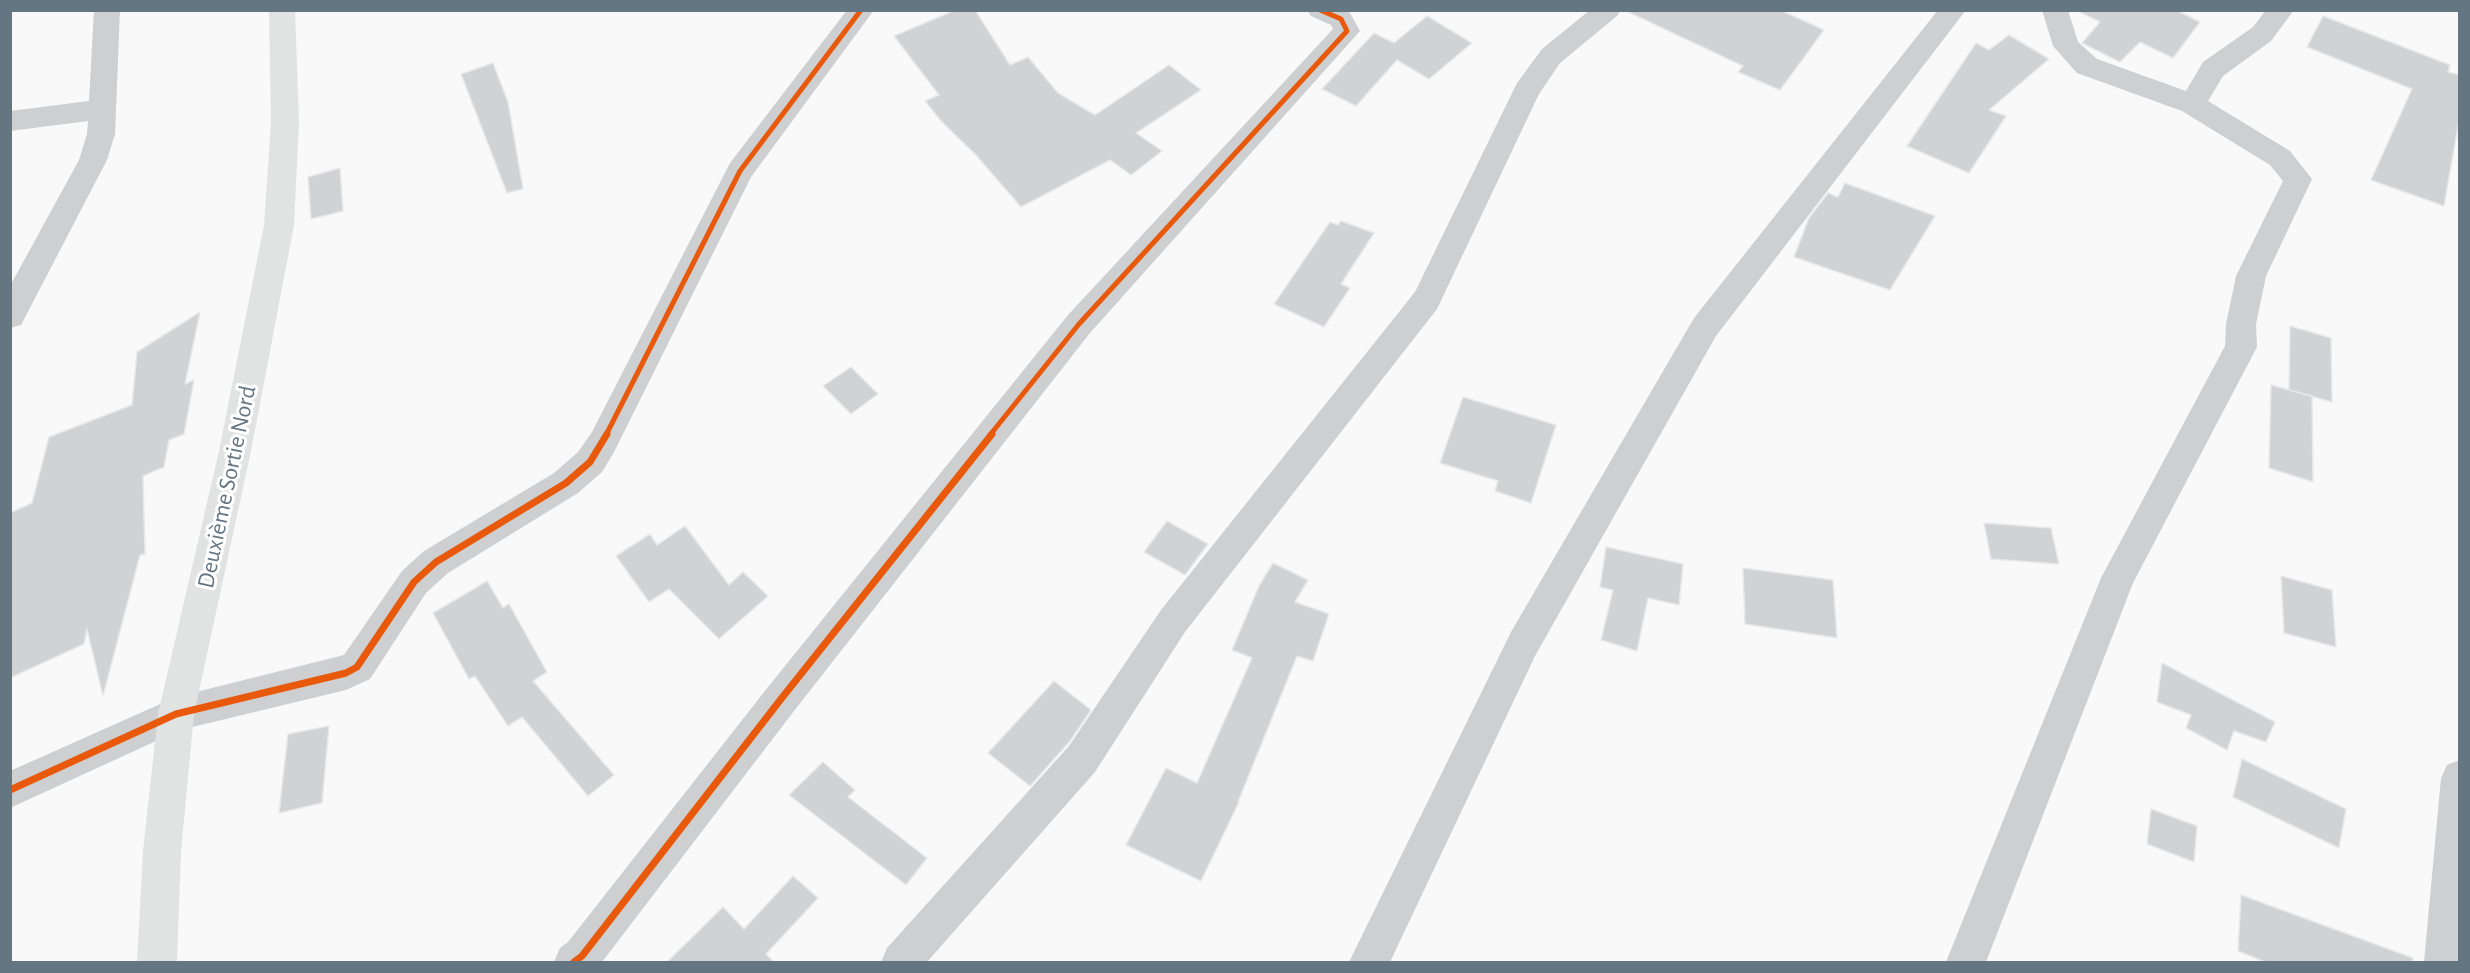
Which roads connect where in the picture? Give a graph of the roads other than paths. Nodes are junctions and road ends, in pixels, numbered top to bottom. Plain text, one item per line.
1 (107, 10) edge
2 (282, 10) edge
3 (861, 10) edge
4 (1320, 10) edge
5 (1608, 10) edge
6 (1953, 10) edge
7 (2055, 10) edge
8 (2281, 10) edge
9 (2192, 104) junction
10 (102, 110) junction
11 (10, 121) edge
12 (10, 316) edge
13 (176, 714) junction
14 (2460, 778) edge
15 (10, 790) edge
16 (157, 963) edge
17 (574, 963) edge
18 (901, 963) edge
19 (1369, 963) edge
20 (1966, 963) edge
21 (2444, 963) edge

1 - 10 street
2 - 13 main road, Deuxième Sortie Nord
3 - 13 street
4 - 17 street
5 - 18 street
6 - 19 street
7 - 9 street
8 - 9 street
9 - 20 street
10 - 11 street
10 - 12 street
13 - 15 street
13 - 16 main road, Deuxième Sortie Nord
14 - 21 street

